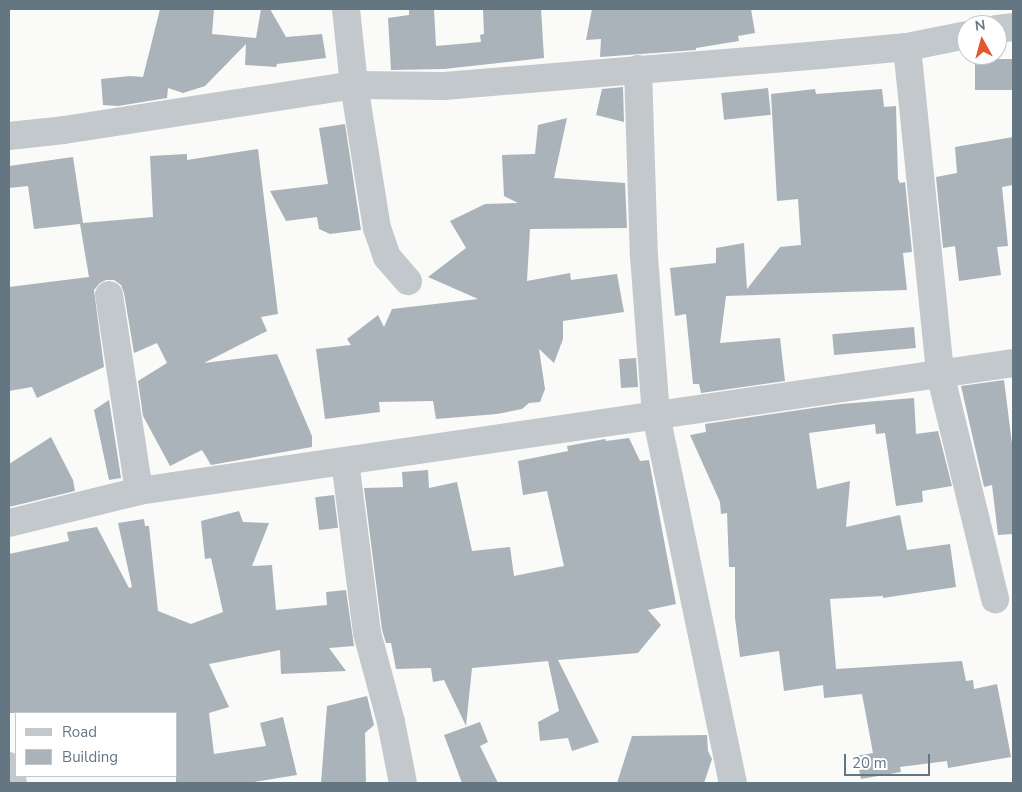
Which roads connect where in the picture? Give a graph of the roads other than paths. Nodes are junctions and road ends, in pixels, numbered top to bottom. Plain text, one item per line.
1 (346, 9) edge
2 (957, 36) edge
3 (907, 47) junction
4 (638, 70) junction
5 (354, 85) junction
6 (9, 136) edge
7 (408, 280) dead end
8 (109, 294) dead end
9 (1013, 363) edge
10 (940, 374) junction
11 (656, 415) junction
12 (345, 461) junction
13 (139, 491) junction
14 (9, 523) edge
15 (995, 599) dead end
16 (9, 766) edge
17 (13, 783) edge
18 (403, 783) edge
19 (733, 783) edge

1 - 5 street
2 - 3 street
3 - 4 street
3 - 10 street
4 - 5 street
4 - 11 street
5 - 6 street
5 - 7 street
8 - 13 street
9 - 10 street
10 - 11 street
10 - 15 street
11 - 12 street
11 - 19 street
12 - 13 street
12 - 18 street
13 - 14 street
16 - 17 street

